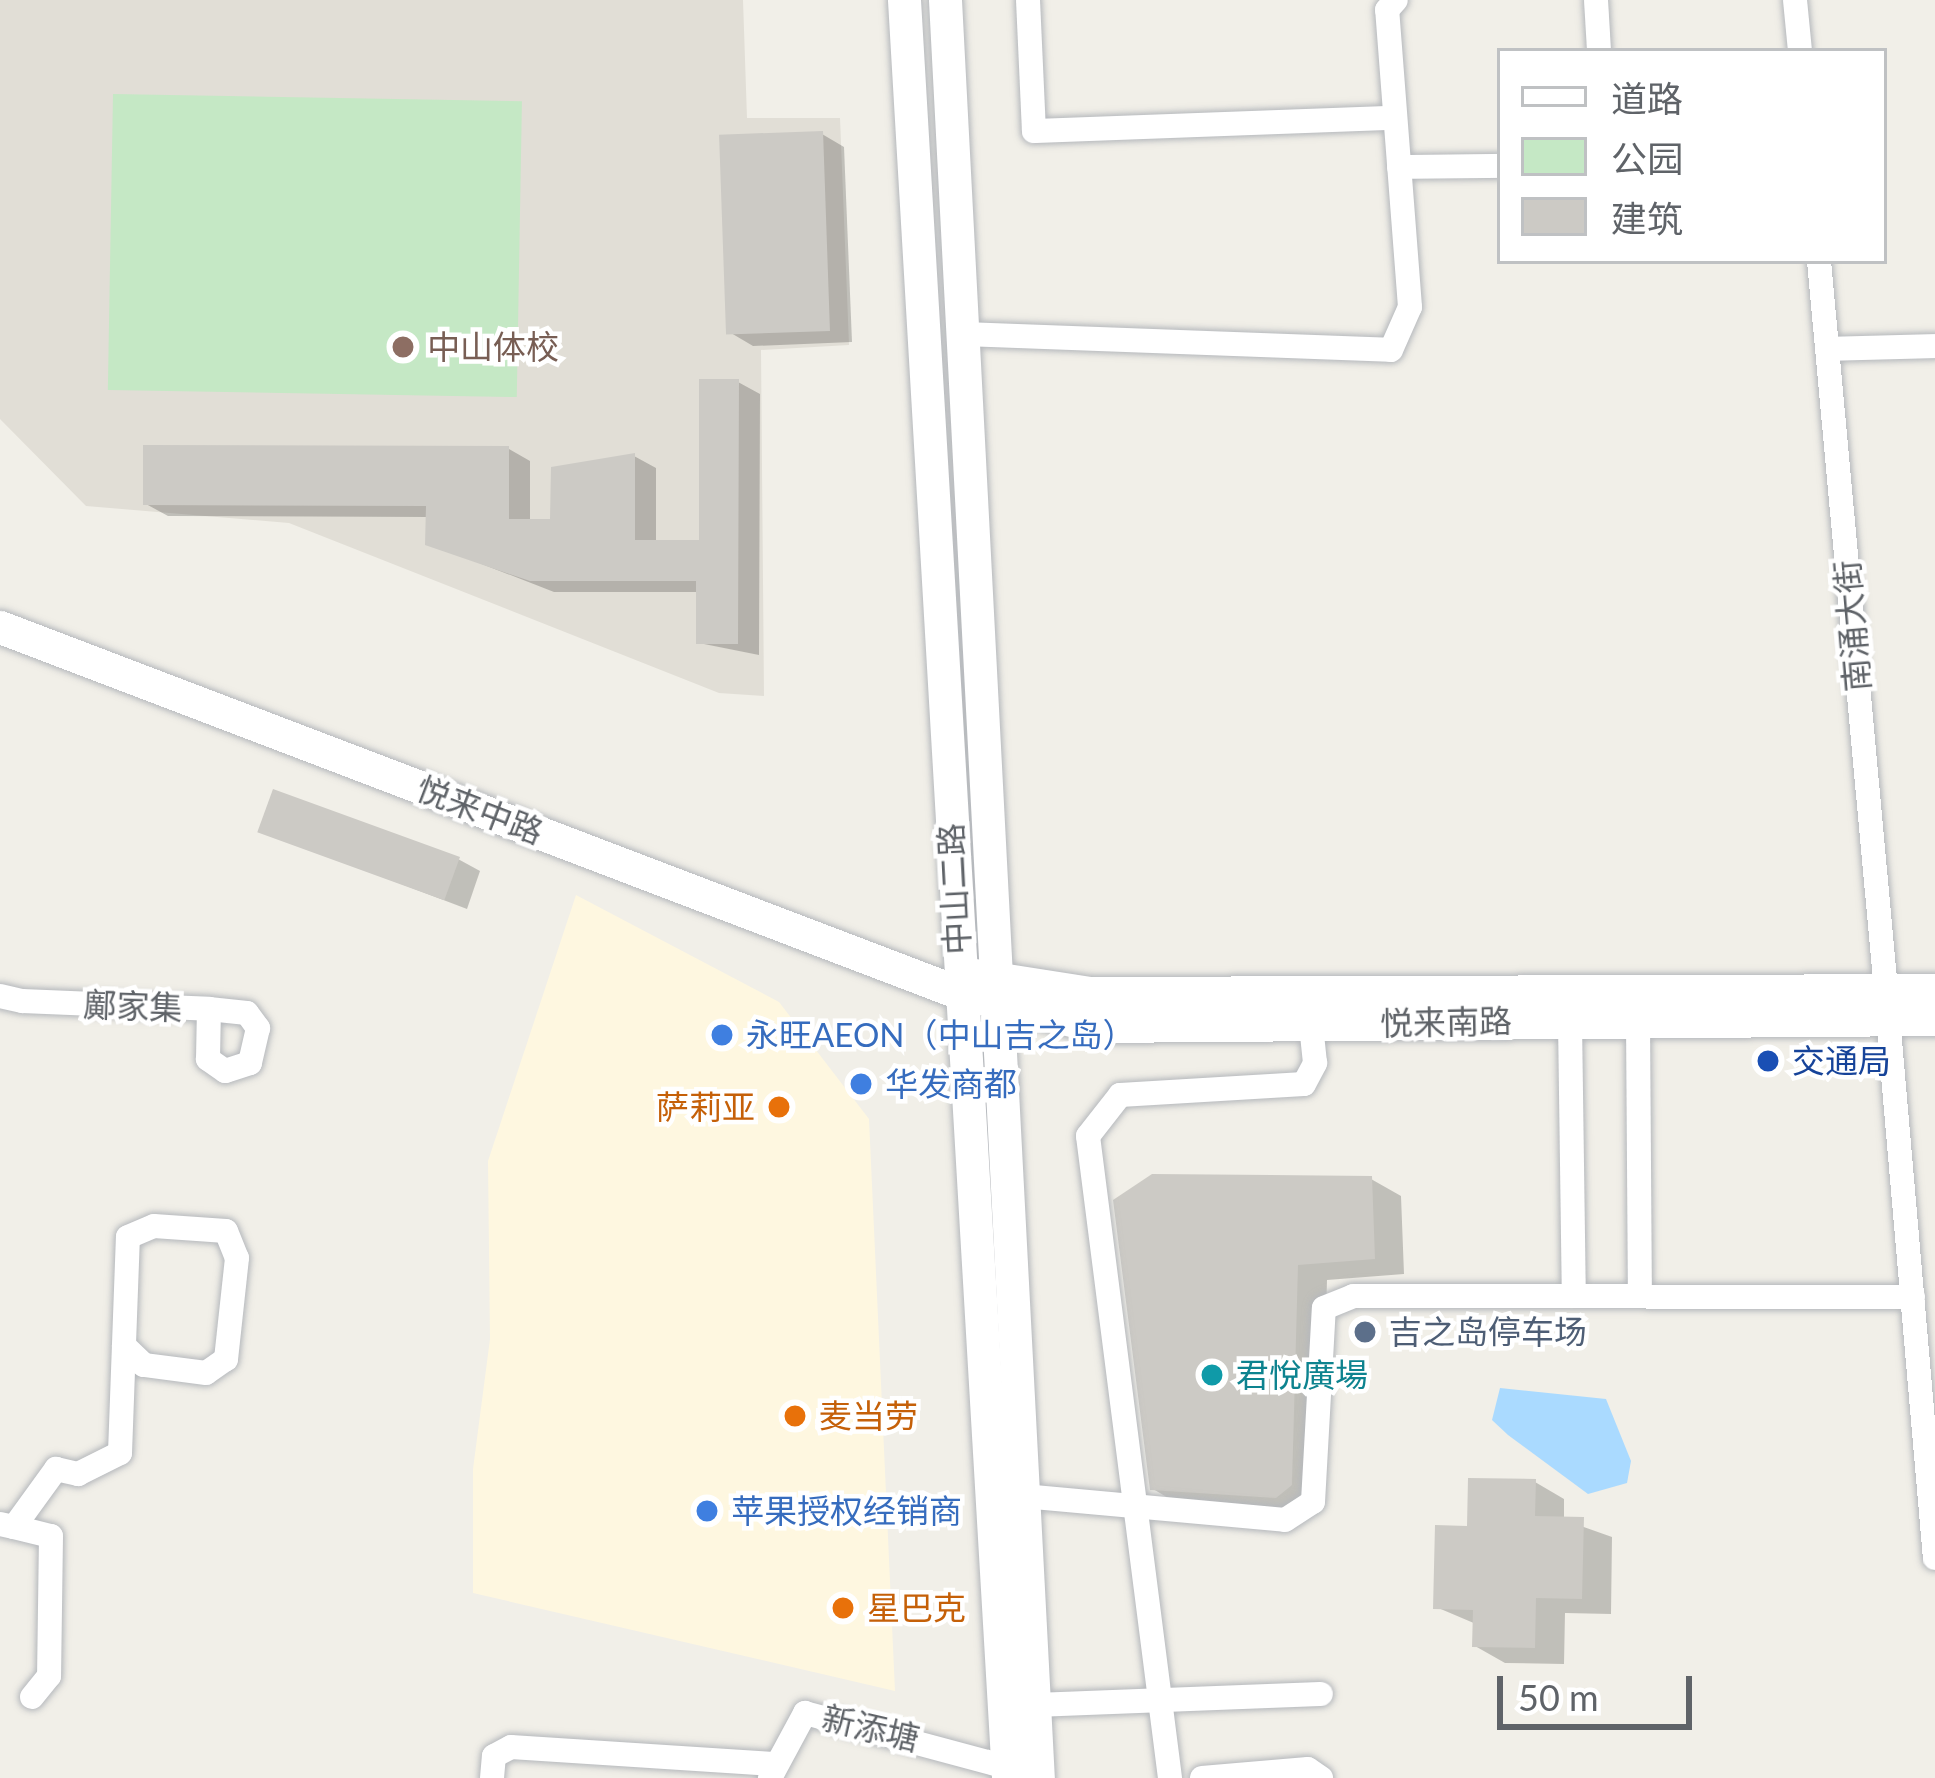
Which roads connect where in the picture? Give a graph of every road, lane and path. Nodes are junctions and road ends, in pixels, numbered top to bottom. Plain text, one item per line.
1 (904, 0) edge
2 (945, 0) edge
3 (1028, 0) edge
4 (1396, 0) edge
5 (1596, 0) edge
6 (1795, 0) edge
7 (1598, 48) edge
8 (1800, 48) edge
9 (1395, 118) junction
10 (1497, 166) edge
11 (1399, 167) junction
12 (1819, 264) edge
13 (962, 334) junction
14 (1935, 346) edge
15 (1827, 349) junction
16 (0, 615) edge
17 (0, 627) edge
18 (959, 983) junction
19 (1935, 990) edge
20 (997, 991) junction
21 (0, 996) edge
22 (1887, 1004) junction
23 (209, 1009) junction
24 (1935, 1019) edge
25 (1570, 1021) junction
26 (1638, 1021) junction
27 (1311, 1024) junction
28 (1574, 1296) junction
29 (1640, 1296) junction
30 (1912, 1297) junction
31 (124, 1346) junction
32 (1023, 1496) junction
33 (1132, 1506) junction
34 (7, 1525) edge
35 (1935, 1558) edge
36 (1322, 1694) dead end
37 (32, 1697) dead end
38 (1164, 1700) junction
39 (1034, 1705) junction
40 (772, 1771) edge
41 (1017, 1775) edge
42 (492, 1778) edge
43 (1170, 1778) edge
44 (1202, 1778) edge
45 (1321, 1778) edge

1 - 18 street, 中山二路
2 - 13 street, 中山二路
3 - 9 street
4 - 9 street
5 - 7 street
6 - 8 street
9 - 11 street
10 - 11 street
11 - 13 street
12 - 15 street, 南涌大街
13 - 20 street, 中山二路
14 - 15 street
15 - 22 street, 南涌大街
16 - 18 street, 悦来中路
17 - 18 street, 悦来中路
18 - 20 street, 悦来南路
18 - 41 street, 中山二路
19 - 22 street, 悦来南路
20 - 22 street, 悦来南路
20 - 27 street, 悦来南路
20 - 32 street, 中山二路
21 - 23 street, 鄺家集
22 - 24 street, 悦来南路
22 - 26 street, 悦来南路
22 - 30 street, 南涌大街
23 - 23 street, 鄺家集
25 - 26 street, 悦来南路
25 - 27 street, 悦来南路
25 - 28 street
26 - 29 street
27 - 33 street
28 - 29 street
28 - 33 street
29 - 30 street
30 - 35 street, 南涌大街
31 - 31 street
31 - 34 street
32 - 33 street
32 - 39 street, 中山二路
33 - 38 street
34 - 37 street
36 - 38 street
38 - 39 street
38 - 43 street
39 - 41 street, 中山二路
40 - 41 street, 新添塘
40 - 42 street
44 - 45 street

